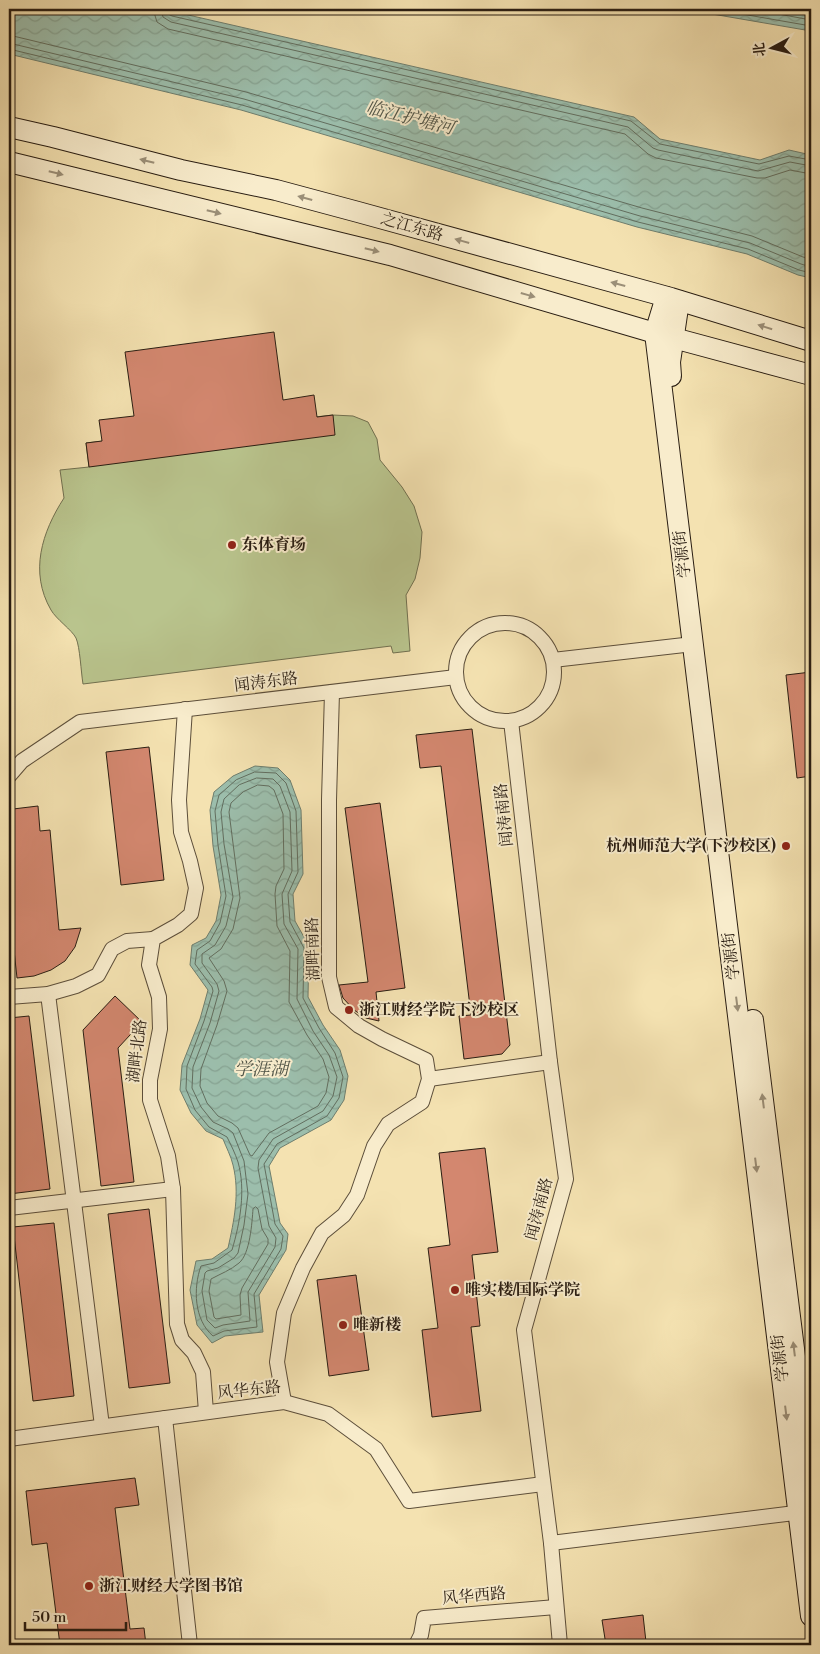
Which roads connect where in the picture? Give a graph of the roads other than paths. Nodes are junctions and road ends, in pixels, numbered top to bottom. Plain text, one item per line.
1 (9, 127) edge
2 (9, 162) edge
3 (672, 299) junction
4 (664, 335) junction
5 (811, 341) edge
6 (811, 375) edge
7 (693, 644) junction
8 (553, 660) junction
9 (456, 677) junction
10 (332, 692) junction
11 (185, 709) junction
12 (511, 721) junction
13 (9, 776) edge
14 (153, 940) junction
15 (48, 994) junction
16 (9, 997) edge
17 (550, 1062) junction
18 (429, 1079) junction
19 (173, 1189) junction
20 (74, 1200) junction
21 (9, 1208) edge
22 (284, 1402) junction
23 (206, 1412) junction
24 (165, 1418) junction
25 (102, 1426) junction
26 (9, 1438) edge
27 (543, 1484) junction
28 (811, 1484) edge
29 (805, 1512) edge
30 (551, 1543) junction
31 (556, 1607) junction
32 (811, 1616) edge
33 (190, 1645) edge
34 (416, 1645) edge
35 (560, 1645) edge

3 -> 1 main road, 之江东路
2 -> 4 main road, 之江东路
3 - 4 main road, 学源街
5 -> 3 main road, 之江东路
4 - 6 main road, 之江东路
4 - 7 main road, 学源街
28 -> 4 main road
7 - 8 street
7 -> 29 main road, 学源街
8 - 9 street
8 - 12 street
9 - 10 street, 闻涛东路
9 - 12 street
10 - 11 street, 闻涛东路
10 - 18 street, 湖畔南路
11 - 13 street, 闻涛东路
11 - 14 street
12 - 17 street, 闻涛南路
14 - 15 street
14 - 19 street, 湖畔北路
15 - 16 street
15 - 20 street
17 - 18 street
17 - 27 street, 闻涛南路
18 - 22 street
19 - 20 street
19 - 23 street, 湖畔北路
20 - 21 street
20 - 25 street
22 - 23 street, 风华东路
22 - 27 street, 风华东路
23 - 24 street, 风华东路
24 - 25 street, 风华东路
24 - 33 street
25 - 26 street, 风华东路
27 - 30 street, 闻涛南路
29 - 30 street
29 - 32 main road, 学源街
30 - 31 street, 闻涛南路
31 - 34 street, 风华西路
31 - 35 street, 闻涛南路

